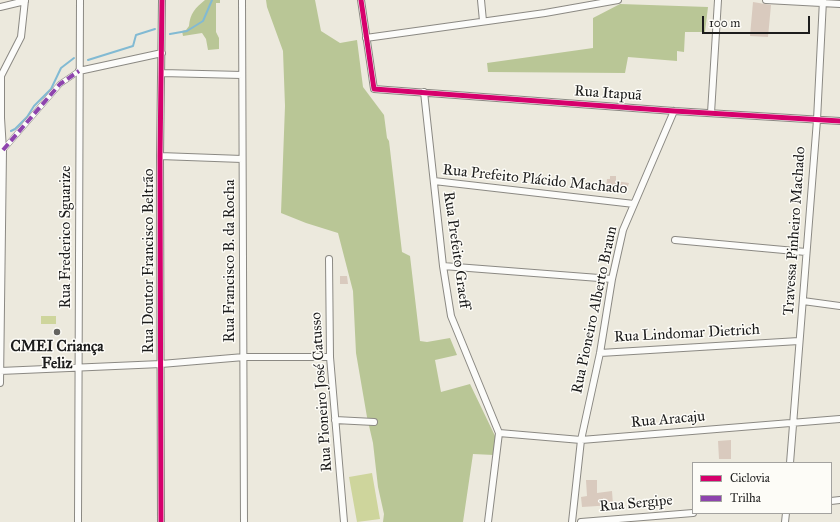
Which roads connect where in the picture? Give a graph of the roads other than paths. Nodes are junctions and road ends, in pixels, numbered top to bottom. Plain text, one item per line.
1 (25, 0) edge
2 (80, 0) edge
3 (162, 0) edge
4 (242, 0) edge
5 (361, 0) edge
6 (481, 0) edge
7 (618, 0) edge
8 (718, 0) edge
9 (766, 0) edge
10 (823, 1) edge
11 (840, 4) edge
12 (0, 7) edge
13 (483, 21) junction
14 (366, 38) junction
15 (162, 53) junction
16 (79, 71) junction
17 (162, 73) junction
18 (242, 75) junction
19 (424, 92) junction
20 (674, 111) junction
21 (711, 113) junction
22 (817, 120) junction
23 (840, 121) edge
24 (3, 150) junction
25 (160, 156) junction
26 (242, 159) junction
27 (434, 181) junction
28 (634, 204) junction
29 (1, 228) edge
30 (675, 240) dead end
31 (806, 252) junction
32 (329, 259) dead end
33 (443, 266) junction
34 (612, 279) junction
35 (803, 301) junction
36 (840, 306) edge
37 (799, 341) junction
38 (600, 352) junction
39 (244, 357) junction
40 (330, 357) junction
41 (161, 364) junction
42 (79, 368) junction
43 (0, 371) edge
44 (0, 383) edge
45 (840, 419) edge
46 (335, 420) junction
47 (374, 422) dead end
48 (793, 422) junction
49 (499, 433) junction
50 (581, 440) junction
51 (790, 462) edge
52 (692, 513) edge
53 (78, 522) edge
54 (161, 522) edge
55 (244, 522) edge
56 (344, 522) edge
57 (488, 522) edge
58 (572, 522) edge
59 (581, 522) edge

1 - 12 street
1 - 24 street
2 - 16 street, Rua Frederico Sguarize
3 - 15 street, Rua Doutor Francisco Beltrão
4 - 18 street, Rua Francisco B. da Rocha
5 - 14 street
6 - 13 street
7 - 13 street
8 - 21 street
9 - 10 street
10 - 11 street
10 - 22 street, Travessa Pinheiro Machado
13 - 14 street
14 - 19 street, Rua Itapuã
15 - 16 street
15 - 17 street, Rua Doutor Francisco Beltrão
16 - 24 street
16 - 42 street, Rua Frederico Sguarize
17 - 18 street
17 - 25 street, Rua Doutor Francisco Beltrão
18 - 26 street, Rua Francisco B. da Rocha
19 - 20 street, Rua Itapuã
19 - 27 street, Rua Prefeito Graeff
20 - 21 street, Rua Itapuã
20 - 28 street, Rua Pioneiro Alberto Braun
21 - 22 street, Rua Itapuã
22 - 23 street, Rua Itapuã
22 - 31 street, Travessa Pinheiro Machado
24 - 29 street
25 - 26 street
25 - 41 street, Rua Doutor Francisco Beltrão
26 - 39 street, Rua Francisco B. da Rocha
27 - 28 street, Rua Prefeito Plácido Machado
27 - 33 street, Rua Prefeito Graeff
28 - 34 street, Rua Pioneiro Alberto Braun
29 - 43 street
30 - 31 street
31 - 35 street, Travessa Pinheiro Machado
32 - 40 street, Rua Pioneiro José Catusso
33 - 34 street
33 - 49 street, Rua Prefeito Graeff
34 - 38 street, Rua Pioneiro Alberto Braun
35 - 36 street
35 - 37 street, Travessa Pinheiro Machado
37 - 38 street, Rua Lindomar Dietrich
37 - 48 street, Travessa Pinheiro Machado
38 - 50 street, Rua Pioneiro Alberto Braun
39 - 40 street
39 - 41 street
39 - 55 street, Rua Francisco B. da Rocha
40 - 46 street, Rua Pioneiro José Catusso
41 - 42 street
41 - 54 street, Rua Doutor Francisco Beltrão
42 - 43 street
42 - 53 street, Rua Frederico Sguarize
43 - 44 street
45 - 48 street, Rua Aracaju
46 - 47 street
46 - 56 street, Rua Pioneiro José Catusso
48 - 50 street, Rua Aracaju
48 - 51 street, Travessa Pinheiro Machado
49 - 50 street, Rua Aracaju
49 - 57 street, Rua Prefeito Graeff
50 - 58 street, Rua Pioneiro Alberto Braun
52 - 59 street, Rua Sergipe

